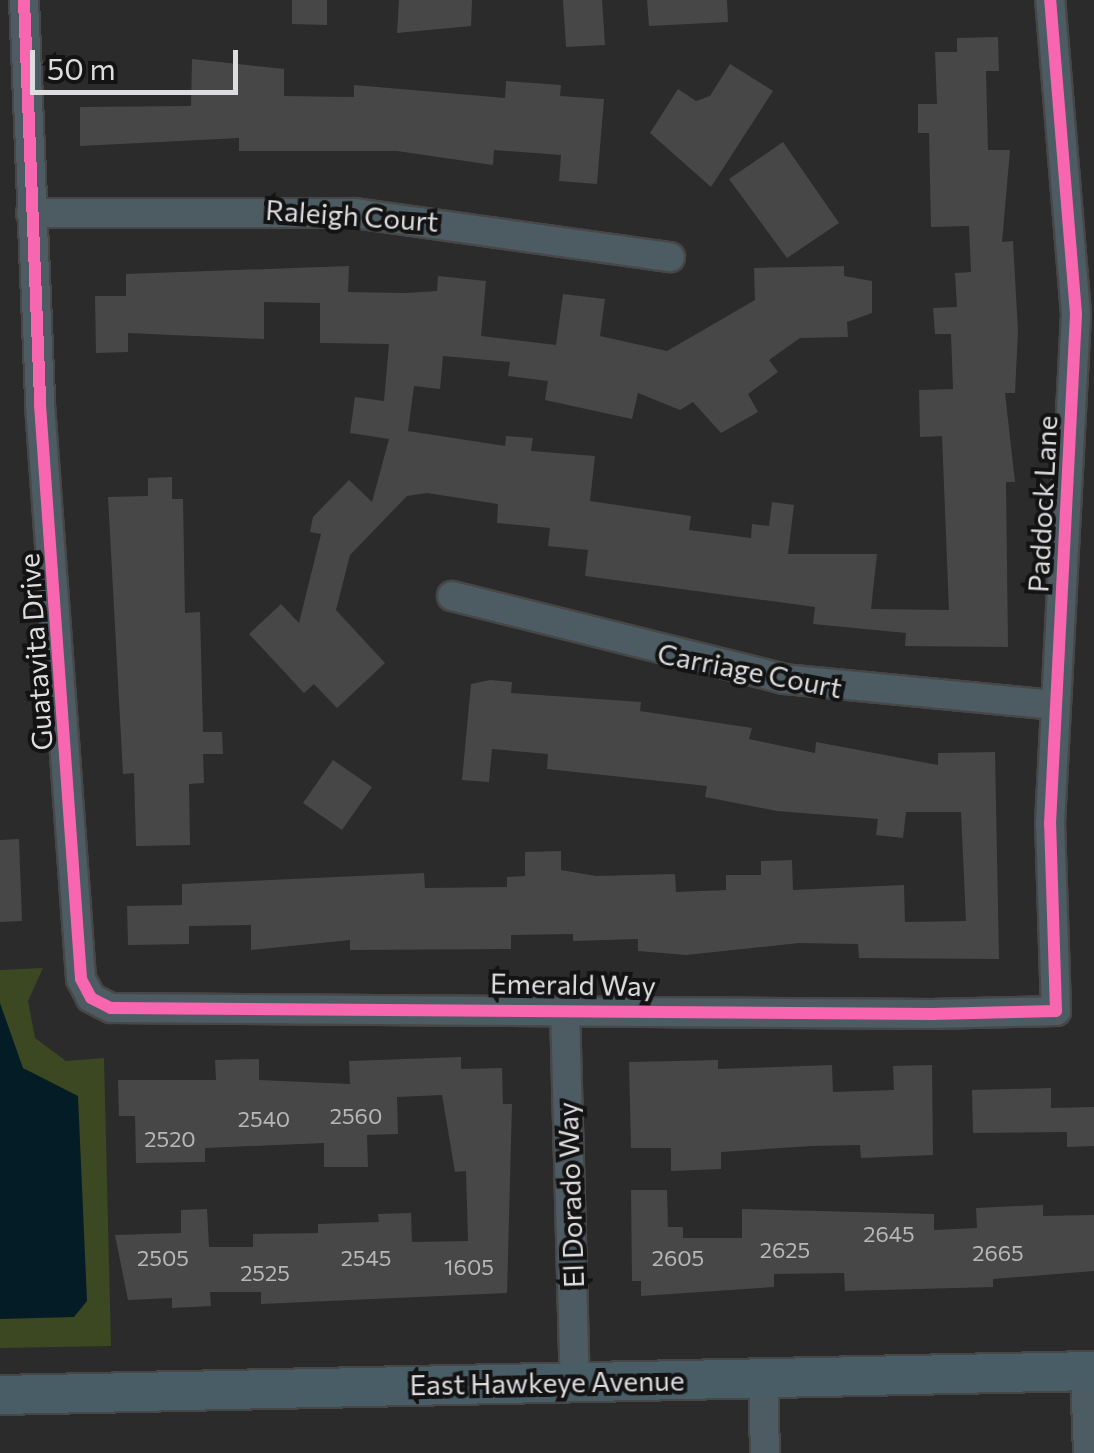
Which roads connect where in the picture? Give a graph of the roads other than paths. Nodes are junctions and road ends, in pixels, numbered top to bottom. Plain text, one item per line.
1 (24, 0) edge
2 (1050, 0) edge
3 (31, 213) junction
4 (670, 257) dead end
5 (452, 596) dead end
6 (1056, 705) junction
7 (90, 998) joint
8 (566, 1009) junction
9 (1056, 1011) joint
10 (1090, 1371) edge
11 (762, 1378) junction
12 (575, 1382) junction
13 (0, 1395) edge
14 (765, 1453) edge
15 (1088, 1453) edge

1 - 3 street, Guatavita Drive
2 - 6 street, Paddock Lane
3 - 4 street, Raleigh Court
3 - 7 street, Guatavita Drive
5 - 6 street, Carriage Court
6 - 9 street, Paddock Lane
7 - 8 street, Emerald Way
8 - 9 street, Emerald Way
8 - 12 street, El Dorado Way
10 - 11 street, East Hawkeye Avenue
10 - 15 street
11 - 12 street, East Hawkeye Avenue
11 - 14 street
12 - 13 street, East Hawkeye Avenue

